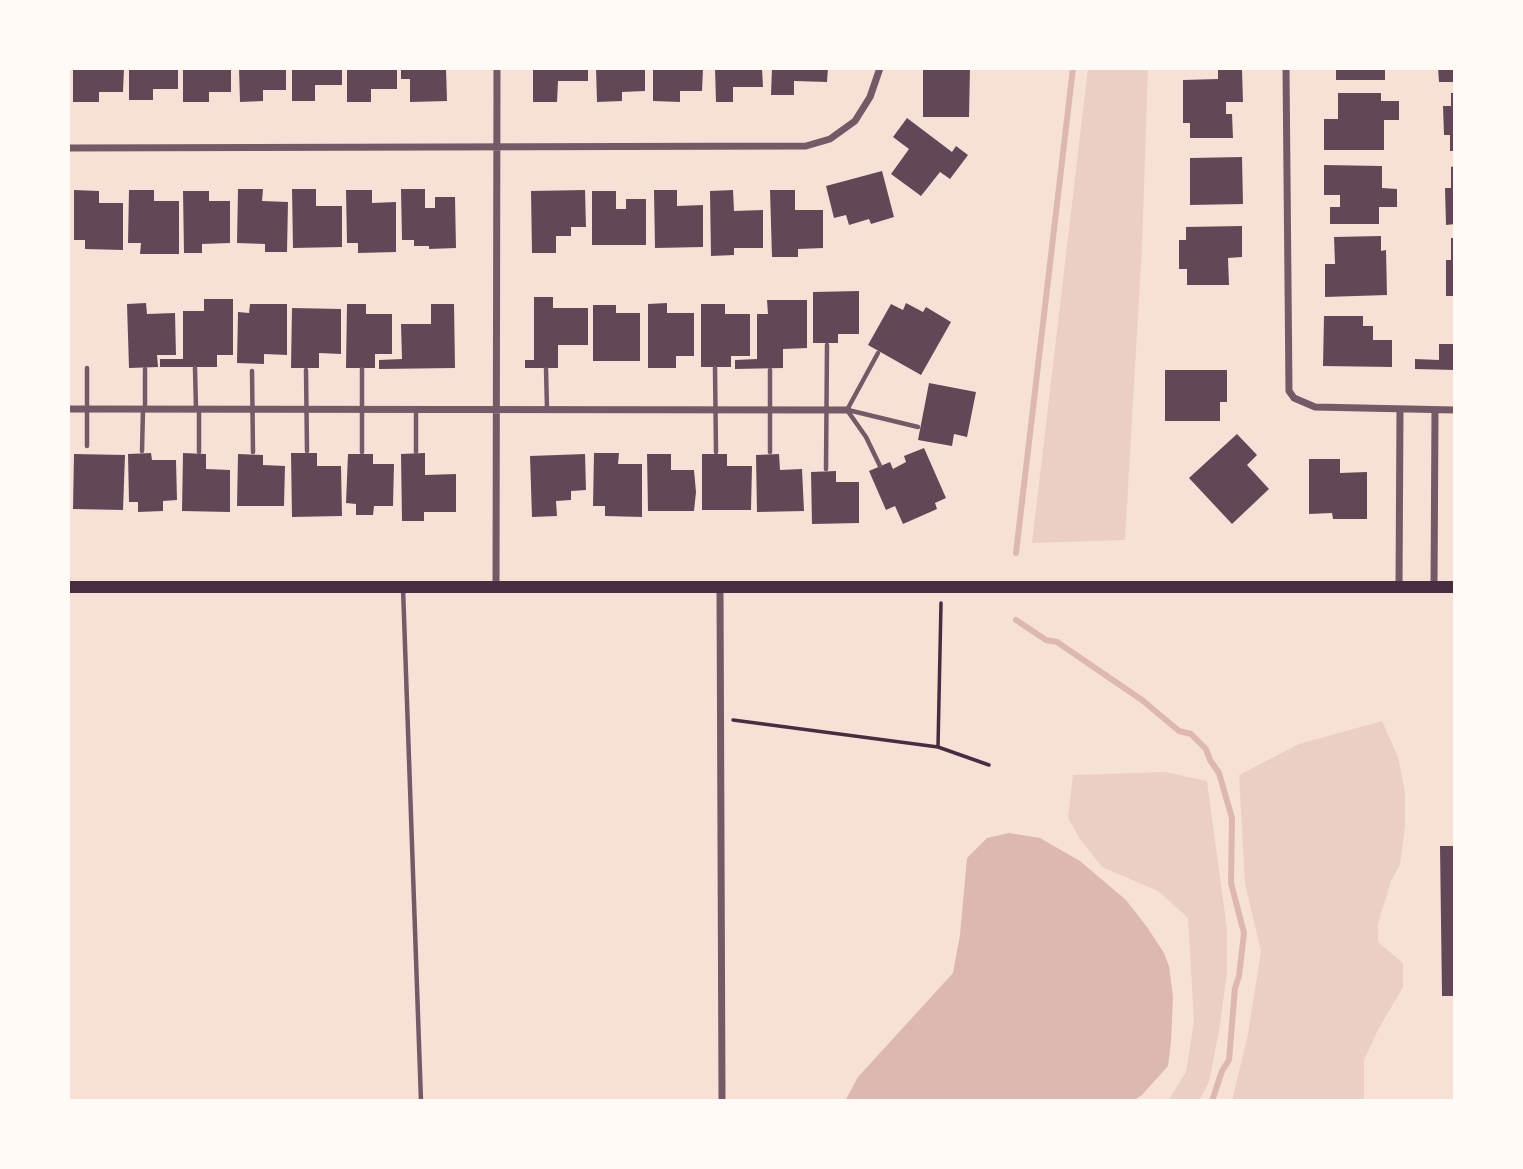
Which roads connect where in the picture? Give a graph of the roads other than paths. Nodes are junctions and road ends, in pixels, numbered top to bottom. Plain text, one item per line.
1 (497, 68) edge
2 (880, 68) edge
3 (1286, 68) edge
4 (497, 147) junction
5 (68, 148) edge
6 (827, 345) dead end
7 (878, 353) dead end
8 (87, 368) dead end
9 (195, 368) dead end
10 (715, 368) dead end
11 (145, 369) dead end
12 (362, 369) dead end
13 (546, 369) dead end
14 (306, 370) dead end
15 (771, 370) dead end
16 (252, 371) dead end
17 (68, 410) edge
18 (87, 410) junction
19 (144, 410) junction
20 (197, 410) junction
21 (253, 410) junction
22 (307, 410) junction
23 (362, 410) junction
24 (416, 410) junction
25 (498, 410) junction
26 (547, 410) junction
27 (716, 410) junction
28 (771, 410) junction
29 (826, 410) junction
30 (847, 410) junction
31 (1399, 410) junction
32 (1435, 410) junction
33 (1455, 410) edge
34 (918, 427) dead end
35 (87, 446) dead end
36 (307, 450) dead end
37 (142, 451) dead end
38 (199, 452) dead end
39 (716, 452) dead end
40 (771, 452) dead end
41 (253, 453) dead end
42 (362, 453) dead end
43 (416, 453) dead end
44 (880, 466) dead end
45 (825, 469) dead end
46 (1399, 586) junction
47 (68, 587) edge
48 (403, 587) junction
49 (496, 587) junction
50 (720, 587) junction
51 (1434, 587) junction
52 (1455, 587) edge
53 (421, 1101) edge
54 (722, 1101) edge

1 - 4 street
2 - 4 street
3 - 31 street
4 - 5 street
4 - 25 street
6 - 29 lane
7 - 30 lane
8 - 18 lane
9 - 20 lane
10 - 27 lane
11 - 19 lane
12 - 23 lane
13 - 26 lane
14 - 22 lane
15 - 28 lane
16 - 21 lane
17 - 18 street
18 - 19 street
18 - 35 lane
19 - 20 street
19 - 37 lane
20 - 21 street
20 - 38 lane
21 - 22 street
21 - 41 lane
22 - 23 street
22 - 36 lane
23 - 24 street
23 - 42 lane
24 - 25 street
24 - 43 lane
25 - 26 street
25 - 49 street
26 - 27 street
27 - 28 street
27 - 39 lane
28 - 29 street
28 - 40 lane
29 - 30 street
29 - 45 lane
30 - 34 lane
30 - 44 lane
31 - 32 street
31 - 46 street
32 - 33 street
32 - 51 street
46 - 50 main road
46 - 51 main road
47 - 48 main road
48 - 49 main road
48 - 53 lane
49 - 50 main road
50 - 54 street
51 - 52 main road

